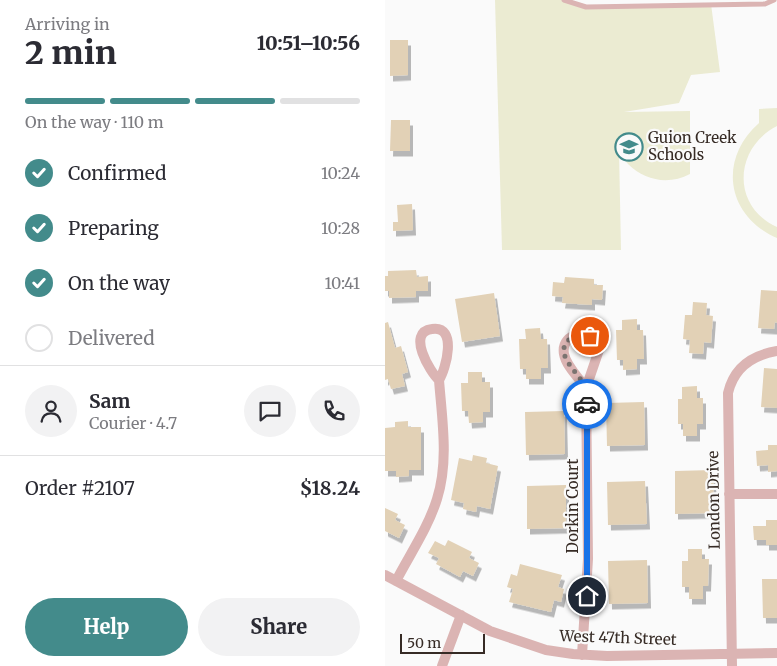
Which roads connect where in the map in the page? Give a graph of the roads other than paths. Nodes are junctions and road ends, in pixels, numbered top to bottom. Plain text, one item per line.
1 (564, 0) edge
2 (773, 0) edge
3 (772, 352) edge
4 (439, 380) junction
5 (586, 388) junction
6 (729, 494) junction
7 (777, 494) edge
8 (385, 575) edge
9 (396, 581) junction
10 (461, 615) junction
11 (732, 653) junction
12 (777, 653) edge
13 (582, 654) junction
14 (442, 666) edge
15 (732, 666) edge

1 - 2 lane
3 - 6 street, London Drive
4 - 4 street
4 - 9 street
5 - 5 street, Dorkin Court
5 - 13 street, Dorkin Court
6 - 7 street
6 - 11 street, London Drive
8 - 9 street, West 47th Street
9 - 10 street, West 47th Street
10 - 13 street, West 47th Street
10 - 14 street
11 - 12 street, West 47th Street
11 - 13 street, West 47th Street
11 - 15 street, London Drive

